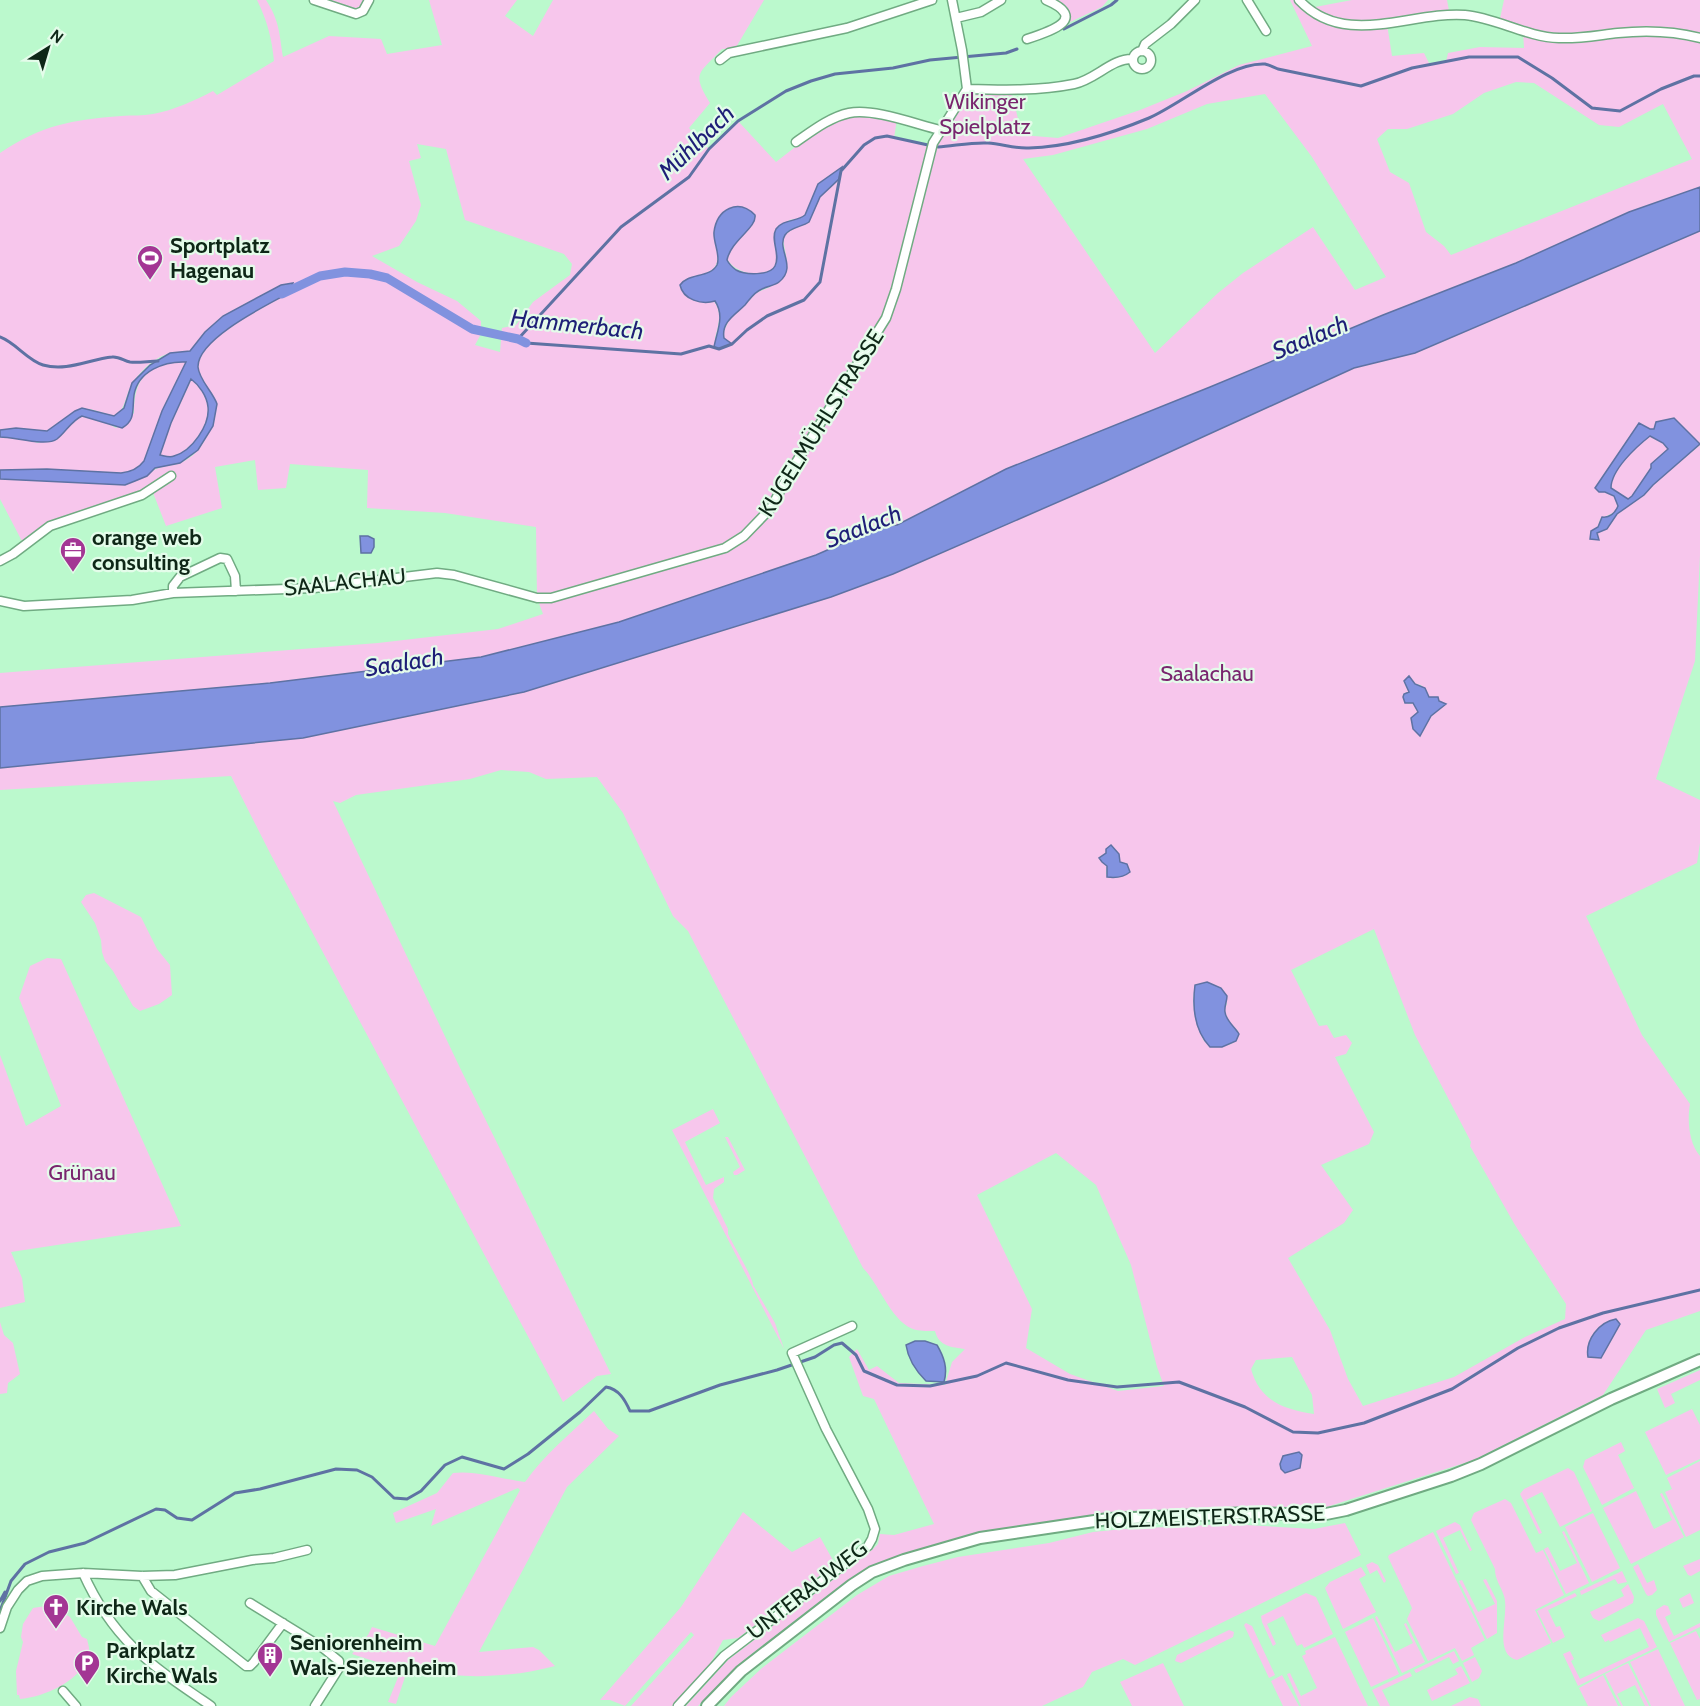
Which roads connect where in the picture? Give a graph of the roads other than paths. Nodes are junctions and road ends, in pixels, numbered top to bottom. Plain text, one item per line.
1 (314, 0) edge
2 (369, 0) edge
3 (932, 0) edge
4 (952, 0) edge
5 (1001, 0) edge
6 (1046, 0) edge
7 (1195, 0) edge
8 (1247, 0) edge
9 (1299, 0) edge
10 (956, 18) junction
11 (1266, 31) dead end
12 (1700, 38) edge
13 (1027, 39) dead end
14 (1142, 51) junction
15 (1133, 59) junction
16 (720, 60) dead end
17 (967, 89) junction
18 (940, 130) junction
19 (796, 142) dead end
20 (171, 476) dead end
21 (0, 561) edge
22 (454, 575) joint
23 (236, 591) junction
24 (173, 594) junction
25 (0, 602) edge
26 (852, 1326) dead end
27 (1700, 1360) edge
28 (307, 1550) dead end
29 (83, 1573) junction
30 (142, 1576) junction
31 (250, 1603) dead end
32 (283, 1623) junction
33 (0, 1628) edge
34 (63, 1691) dead end
35 (76, 1706) edge
36 (211, 1706) edge
37 (315, 1706) edge
38 (678, 1706) edge
39 (707, 1706) edge

1 - 2 street
3 - 16 street
4 - 10 street
5 - 10 street
6 - 13 street
7 - 14 street
8 - 11 street
9 - 12 street
10 - 17 street
14 - 15 street
14 - 15 street
15 - 17 street
17 - 18 street, KUGELMÜHLSTRASSE
18 - 19 street
18 - 22 street, KUGELMÜHLSTRASSE
20 - 21 street
22 - 23 street, SAALACHAU
23 - 24 street, SAALACHAU
23 - 24 street
24 - 25 street, SAALACHAU
26 - 38 street, UNTERAUWEG
27 - 39 street, HOLZMEISTERSTRASSE
28 - 30 street
29 - 30 street
29 - 33 street
29 - 36 street
30 - 32 street
31 - 32 street
32 - 37 street
34 - 35 street

